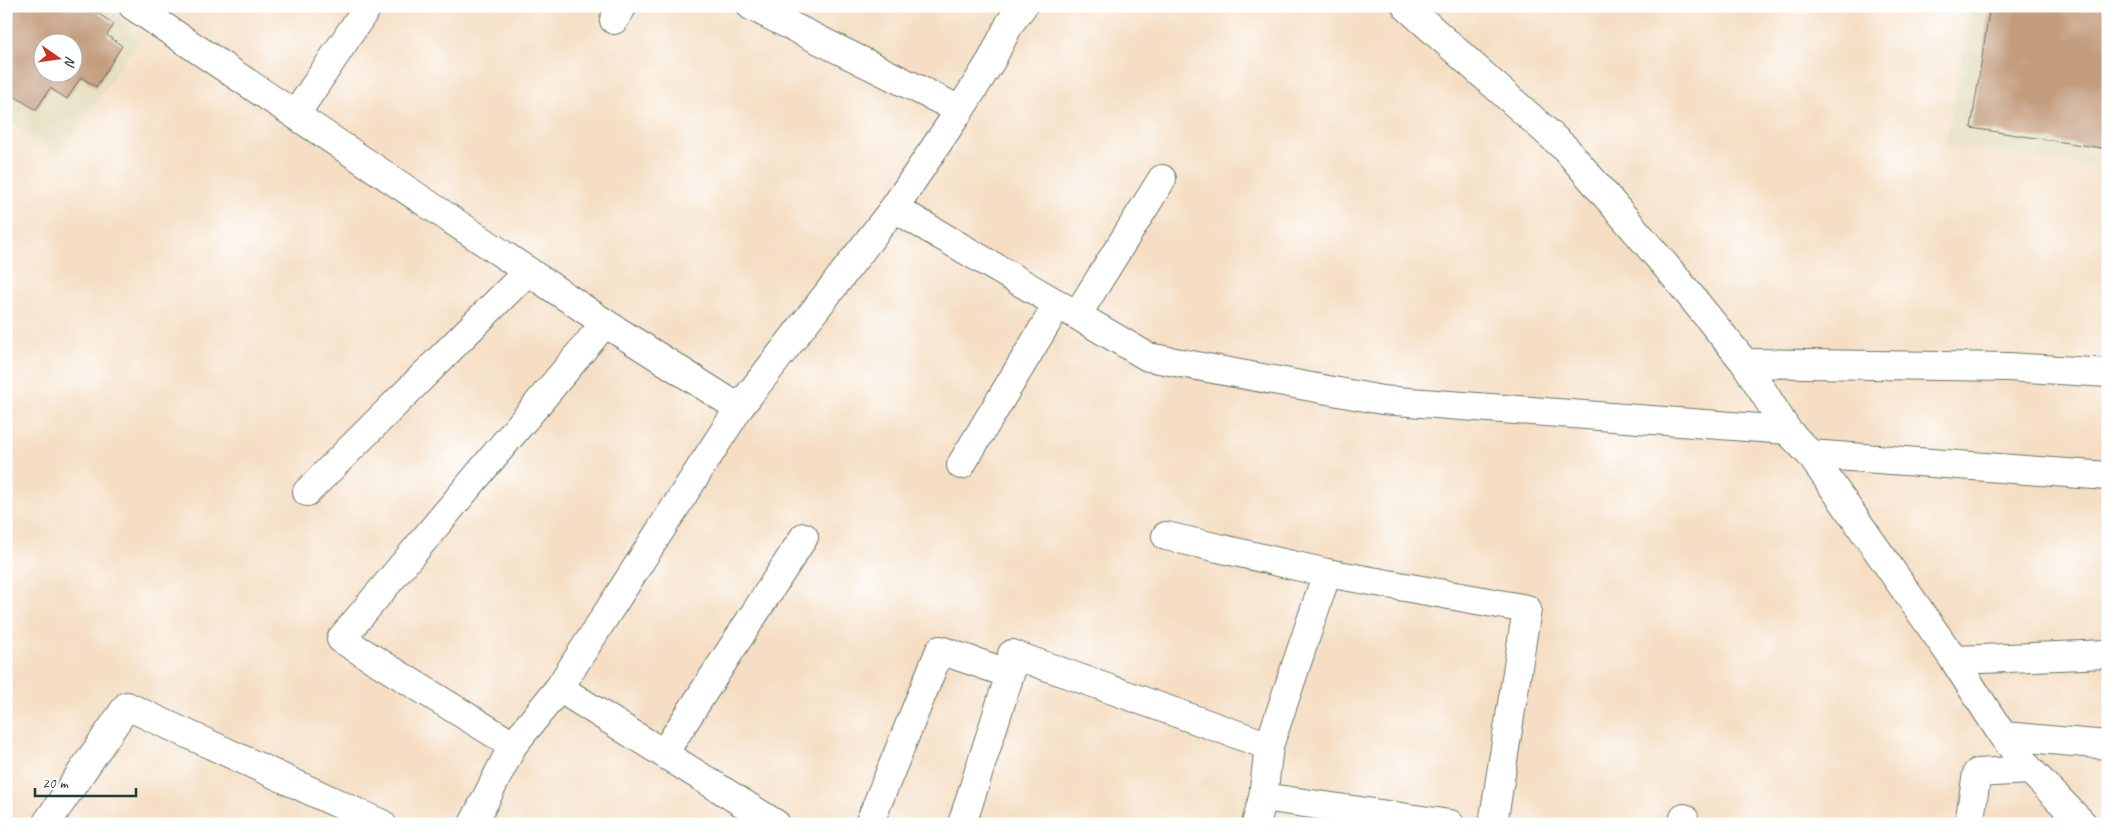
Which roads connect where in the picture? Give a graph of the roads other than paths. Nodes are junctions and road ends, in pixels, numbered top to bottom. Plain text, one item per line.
1 (133, 6) edge
2 (368, 6) edge
3 (751, 6) edge
4 (1023, 6) edge
5 (1406, 6) edge
6 (960, 110) junction
7 (296, 114) junction
8 (1162, 179) dead end
9 (894, 208) junction
10 (528, 271) junction
11 (1068, 310) junction
12 (605, 323) junction
13 (1745, 363) junction
14 (2108, 373) edge
15 (739, 408) junction
16 (1788, 430) junction
17 (1810, 454) junction
18 (961, 465) dead end
19 (2108, 476) edge
20 (307, 492) dead end
21 (1166, 536) dead end
22 (804, 537) dead end
23 (1327, 573) junction
24 (2108, 654) edge
25 (1954, 660) junction
26 (1010, 674) junction
27 (559, 688) junction
28 (2003, 736) junction
29 (513, 745) junction
30 (1269, 746) junction
31 (2108, 746) edge
32 (664, 754) junction
33 (2030, 770) junction
34 (1264, 797) junction
35 (774, 823) edge
36 (46, 824) edge
37 (382, 824) edge
38 (473, 824) edge
39 (869, 824) edge
40 (962, 824) edge
41 (1256, 824) edge
42 (1450, 824) edge
43 (1493, 824) edge
44 (1969, 824) edge
45 (2082, 824) edge

1 - 7 street
2 - 7 street
3 - 6 street
4 - 6 street
5 - 13 street
6 - 9 street
7 - 10 street
8 - 11 street
9 - 11 street
9 - 15 street
10 - 12 street
10 - 20 street
11 - 16 street
11 - 18 street
12 - 15 street
12 - 29 street
13 - 14 street
13 - 16 street
15 - 27 street
16 - 17 street
17 - 19 street
17 - 25 street
21 - 23 street
22 - 32 street
23 - 30 street
23 - 43 street
24 - 25 street
25 - 28 street
26 - 30 street
26 - 39 street
26 - 40 street
27 - 29 street
27 - 32 street
28 - 31 street
28 - 33 street
29 - 38 street
30 - 34 street
32 - 35 street
33 - 44 street
33 - 45 street
34 - 41 street
34 - 42 street
36 - 37 street

